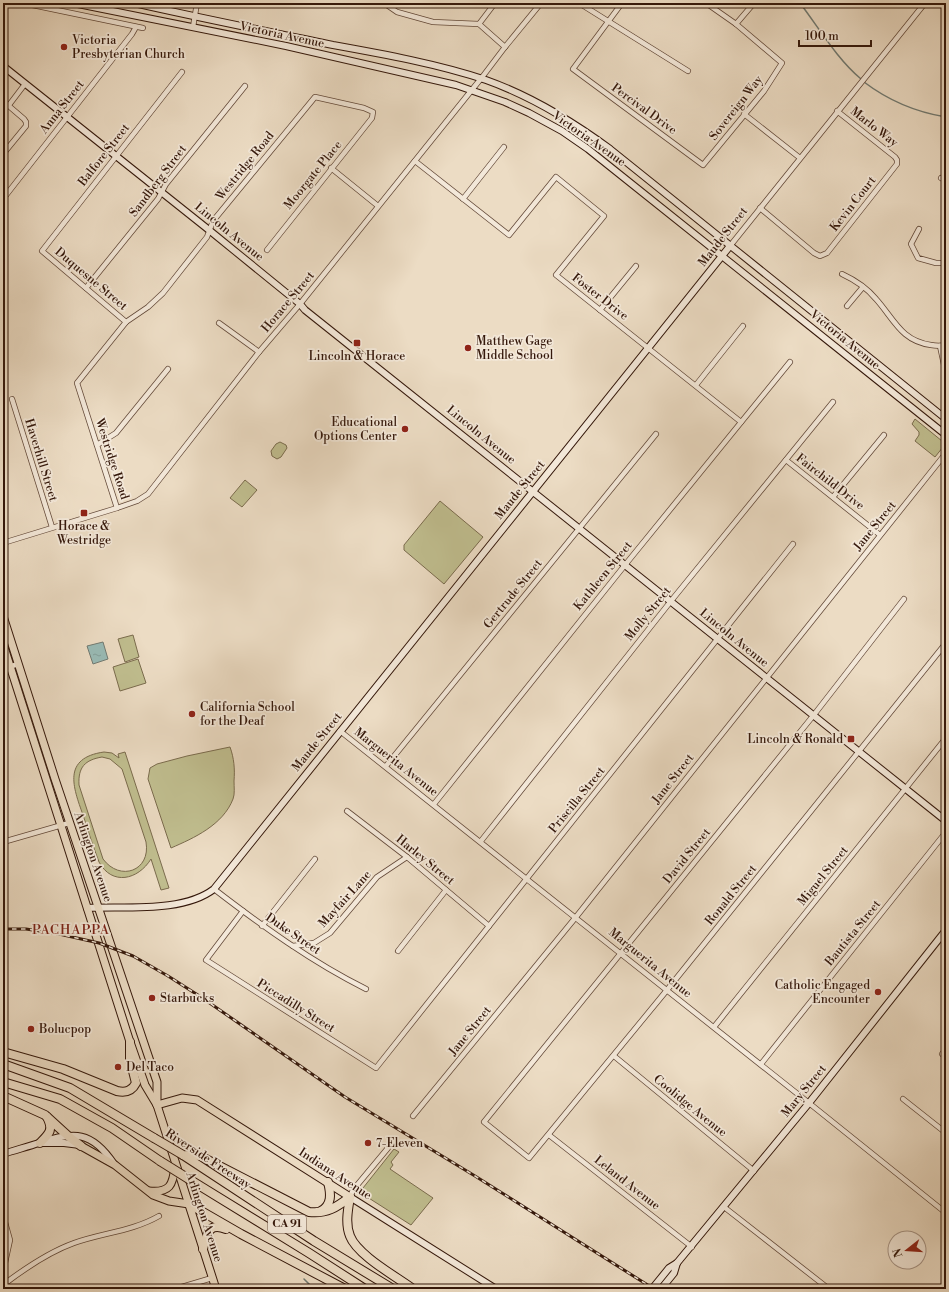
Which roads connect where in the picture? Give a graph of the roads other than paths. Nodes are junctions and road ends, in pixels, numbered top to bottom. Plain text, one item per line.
1 (23, 3) edge
2 (73, 3) edge
3 (134, 3) edge
4 (197, 3) edge
5 (384, 3) edge
6 (495, 3) edge
7 (541, 3) edge
8 (579, 3) edge
9 (622, 3) edge
10 (706, 3) edge
11 (754, 3) edge
12 (924, 3) edge
13 (194, 16) junction
14 (609, 20) junction
15 (479, 24) junction
16 (736, 24) junction
17 (136, 27) junction
18 (193, 27) junction
19 (143, 28) dead end
20 (505, 47) junction
21 (3, 66) edge
22 (688, 71) dead end
23 (182, 72) dead end
24 (481, 79) junction
25 (25, 84) junction
26 (245, 86) dead end
27 (471, 90) junction
28 (3, 101) edge
29 (9, 105) junction
30 (837, 111) junction
31 (373, 112) joint
32 (744, 114) junction
33 (67, 117) junction
34 (504, 147) dead end
35 (3, 154) edge
36 (115, 156) junction
37 (800, 158) junction
38 (897, 160) joint
39 (415, 161) junction
40 (704, 165) joint
41 (331, 168) junction
42 (162, 193) junction
43 (3, 199) edge
44 (463, 199) junction
45 (378, 206) junction
46 (760, 208) junction
47 (919, 229) dead end
48 (210, 230) junction
49 (730, 246) junction
50 (267, 250) dead end
51 (42, 251) joint
52 (722, 256) junction
53 (946, 263) edge
54 (636, 266) dead end
55 (842, 274) dead end
56 (863, 287) junction
57 (86, 288) junction
58 (300, 304) junction
59 (847, 306) dead end
60 (600, 310) junction
61 (126, 322) junction
62 (219, 323) dead end
63 (743, 326) dead end
64 (946, 345) edge
65 (940, 346) junction
66 (648, 347) junction
67 (259, 352) junction
68 (790, 362) dead end
69 (168, 369) dead end
70 (946, 374) edge
71 (696, 385) junction
72 (12, 399) dead end
73 (833, 402) dead end
74 (946, 419) edge
75 (741, 422) junction
76 (656, 434) dead end
77 (884, 435) dead end
78 (946, 435) edge
79 (97, 445) junction
80 (946, 453) edge
81 (786, 460) junction
82 (533, 491) junction
83 (833, 497) junction
84 (117, 508) junction
85 (52, 527) junction
86 (580, 528) junction
87 (880, 535) junction
88 (3, 543) edge
89 (794, 544) dead end
90 (626, 565) junction
91 (904, 599) dead end
92 (671, 601) junction
93 (3, 616) edge
94 (718, 638) junction
95 (946, 643) edge
96 (3, 644) edge
97 (18, 664) junction
98 (6, 668) edge
99 (766, 677) junction
100 (813, 716) junction
101 (340, 731) junction
102 (946, 738) edge
103 (859, 752) junction
104 (386, 766) junction
105 (905, 789) junction
106 (434, 804) junction
107 (347, 811) dead end
108 (946, 821) edge
109 (69, 823) junction
110 (60, 825) junction
111 (946, 832) edge
112 (481, 841) junction
113 (3, 842) edge
114 (407, 857) junction
115 (315, 859) dead end
116 (527, 878) junction
117 (214, 889) junction
118 (446, 890) junction
119 (87, 908) junction
120 (99, 908) junction
121 (243, 911) junction
122 (576, 917) junction
123 (262, 926) junction
124 (489, 926) junction
125 (946, 930) edge
126 (293, 946) junction
127 (398, 951) dead end
128 (621, 953) junction
129 (366, 989) dead end
130 (667, 990) junction
131 (714, 1027) junction
132 (130, 1042) junction
133 (946, 1048) edge
134 (3, 1052) edge
135 (614, 1056) junction
136 (946, 1058) edge
137 (3, 1064) edge
138 (761, 1064) junction
139 (376, 1068) joint
140 (3, 1082) edge
141 (3, 1096) edge
142 (903, 1099) dead end
143 (809, 1102) junction
144 (157, 1105) junction
145 (45, 1115) junction
146 (413, 1116) dead end
147 (946, 1133) edge
148 (549, 1135) junction
149 (68, 1136) junction
150 (40, 1143) junction
151 (81, 1146) junction
152 (388, 1148) dead end
153 (3, 1154) edge
154 (183, 1155) junction
155 (529, 1158) joint
156 (176, 1164) junction
157 (115, 1165) junction
158 (754, 1171) junction
159 (328, 1182) junction
160 (148, 1191) junction
161 (350, 1196) junction
162 (189, 1204) junction
163 (724, 1207) junction
164 (318, 1213) junction
165 (946, 1213) edge
166 (3, 1215) edge
167 (159, 1216) dead end
168 (241, 1234) junction
169 (692, 1247) junction
170 (203, 1250) junction
171 (677, 1264) junction
172 (3, 1272) edge
173 (212, 1278) junction
174 (3, 1285) edge
175 (175, 1289) edge
176 (216, 1289) edge
177 (345, 1289) edge
178 (365, 1289) edge
179 (393, 1289) edge
180 (413, 1289) edge
181 (496, 1289) edge
182 (652, 1289) edge
183 (661, 1289) edge
184 (828, 1289) edge

1 - 17 street
2 - 18 street, Victoria Avenue
3 - 13 street, Victoria Avenue
4 - 13 street
5 - 15 street
6 - 15 street
7 - 20 street, Horace Street
8 - 14 street
9 - 14 street
10 - 16 street
11 - 16 street
12 - 30 street, Maude Street
13 - 18 street
13 - 24 street, Victoria Avenue
14 - 22 street
14 - 40 street, Percival Drive
15 - 20 street
16 - 32 street, Sovereign Way
17 - 19 street
17 - 33 street, Anna Street
18 - 27 street, Victoria Avenue
20 - 24 street, Horace Street
21 - 25 street, Lincoln Avenue
23 - 36 street, Balfore Street
24 - 27 street, Horace Street
24 - 49 street, Victoria Avenue
25 - 29 street
25 - 33 street, Lincoln Avenue
26 - 42 street, Sandberg Street
27 - 39 street, Horace Street
27 - 52 street, Victoria Avenue
28 - 29 street
29 - 35 street
30 - 37 street, Maude Street
30 - 38 street, Marlo Way
31 - 41 street, Moorgate Place
31 - 48 street, Westridge Road
32 - 37 street
32 - 40 street, Sovereign Way
33 - 36 street, Lincoln Avenue
33 - 43 street, Anna Street
34 - 44 street
36 - 42 street, Lincoln Avenue
36 - 51 street, Balfore Street
37 - 46 street, Maude Street
38 - 46 street, Kevin Court
39 - 44 street, Foster Drive
39 - 45 street, Horace Street
41 - 45 street
41 - 50 street, Moorgate Place
42 - 48 street, Lincoln Avenue
42 - 57 street, Sandberg Street
44 - 60 street, Foster Drive
45 - 58 street, Horace Street
46 - 49 street, Maude Street
47 - 53 street
48 - 58 street, Lincoln Avenue
48 - 61 street, Westridge Road
49 - 52 street, Maude Street
49 - 74 street, Victoria Avenue
51 - 57 street, Duquesne Street
52 - 66 street, Maude Street
52 - 78 street, Victoria Avenue
54 - 60 street
55 - 56 street
56 - 59 street
56 - 65 street
57 - 61 street, Duquesne Street
58 - 67 street, Horace Street
58 - 82 street, Lincoln Avenue
60 - 66 street, Foster Drive
61 - 79 street, Westridge Road
62 - 67 street
63 - 71 street
64 - 65 street
65 - 70 street
66 - 71 street, Foster Drive
66 - 82 street, Maude Street
67 - 84 street, Horace Street
68 - 75 street, Kathleen Street
69 - 79 street
71 - 75 street, Foster Drive
72 - 85 street, Haverhill Street
73 - 81 street, Molly Street
75 - 90 street, Kathleen Street
76 - 86 street, Gertrude Street
77 - 83 street
79 - 84 street, Westridge Road
80 - 87 street, Jane Street
81 - 83 street, Fairchild Drive
81 - 92 street, Molly Street
82 - 86 street, Lincoln Avenue
82 - 101 street, Maude Street
83 - 87 street, Fairchild Drive
84 - 85 street, Horace Street
85 - 88 street, Horace Street
86 - 90 street, Lincoln Avenue
86 - 104 street, Gertrude Street
87 - 99 street, Jane Street
89 - 94 street, Priscilla Street
90 - 92 street, Lincoln Avenue
90 - 106 street, Kathleen Street
91 - 100 street, David Street
92 - 94 street, Lincoln Avenue
92 - 112 street, Molly Street
93 - 97 main road, Arlington Avenue
94 - 99 street, Lincoln Avenue
94 - 116 street, Priscilla Street
95 - 103 street, Ronald Street
96 - 98 main road, Arlington Avenue
97 - 98 street
97 - 109 main road, Arlington Avenue
98 - 110 main road, Arlington Avenue
99 - 100 street, Lincoln Avenue
99 - 122 street, Jane Street
100 - 103 street, Lincoln Avenue
100 - 128 street, David Street
101 - 104 street, Marguerita Avenue
101 - 117 street, Maude Street
102 - 105 street, Miguel Street
103 - 105 street, Lincoln Avenue
103 - 130 street, Ronald Street
104 - 106 street, Marguerita Avenue
105 - 108 street, Lincoln Avenue
105 - 131 street, Miguel Street
106 - 112 street, Marguerita Avenue
107 - 114 street, Harley Street
109 - 110 street
109 - 120 main road, Arlington Avenue
110 - 113 street
110 - 119 main road, Arlington Avenue
111 - 138 street, Bautista Street
112 - 116 street, Marguerita Avenue
114 - 118 street, Harley Street
114 - 126 street, Mayfair Lane
115 - 123 street
116 - 122 street, Marguerita Avenue
116 - 124 street, Priscilla Street
117 - 120 street, Maude Street
117 - 121 street, Duke Street
118 - 124 street, Harley Street
118 - 127 street
119 - 120 street, Maude Street
119 - 132 main road, Arlington Avenue
120 - 144 main road, Arlington Avenue
121 - 123 street, Duke Street
121 - 139 street, Piccadilly Street
122 - 128 street, Marguerita Avenue
122 - 146 street, Jane Street
123 - 126 street, Duke Street
124 - 139 street, Priscilla Street
125 - 143 street, Mary Street
126 - 129 street, Duke Street
128 - 130 street, Marguerita Avenue
128 - 155 street, David Street
130 - 131 street, Marguerita Avenue
130 - 135 street, Ronald Street
131 - 138 street, Marguerita Avenue
132 - 134 highway
132 - 144 main road, Arlington Avenue
133 - 136 street
135 - 148 street, Ronald Street
135 - 158 street, Coolidge Avenue
137 - 154 highway, Riverside Freeway / CA 91, bridge
138 - 143 street, Marguerita Avenue
140 - 178 highway, CA 91, bridge
141 - 145 highway
142 - 147 street
143 - 158 street, Mary Street
143 - 165 street, Marguerita Avenue
144 - 156 main road, Arlington Avenue
144 - 159 main road, Indiana Avenue
145 - 149 highway
145 - 150 highway
148 - 155 street, Ronald Street
148 - 169 street, Leland Avenue
149 - 150 street
149 - 151 highway
149 - 157 street
150 - 151 street
150 - 153 street
151 - 157 main road
152 - 161 street
154 - 164 highway
154 - 179 highway, Riverside Freeway / CA 91
156 - 160 main road
156 - 162 main road, Arlington Avenue
157 - 160 main road
158 - 163 street, Mary Street
159 - 161 main road, Indiana Avenue
159 - 164 highway
160 - 162 main road
161 - 164 highway
161 - 180 highway
161 - 181 street, Indiana Avenue
162 - 168 highway
162 - 170 main road, Arlington Avenue
163 - 169 street, Mary Street
163 - 184 street
166 - 172 street
167 - 174 street
168 - 170 highway
168 - 177 highway
169 - 171 street, Mary Street
170 - 173 main road, Arlington Avenue
171 - 182 street, Mary Street
171 - 183 street, Mary Street
173 - 175 street
173 - 176 main road, Arlington Avenue

